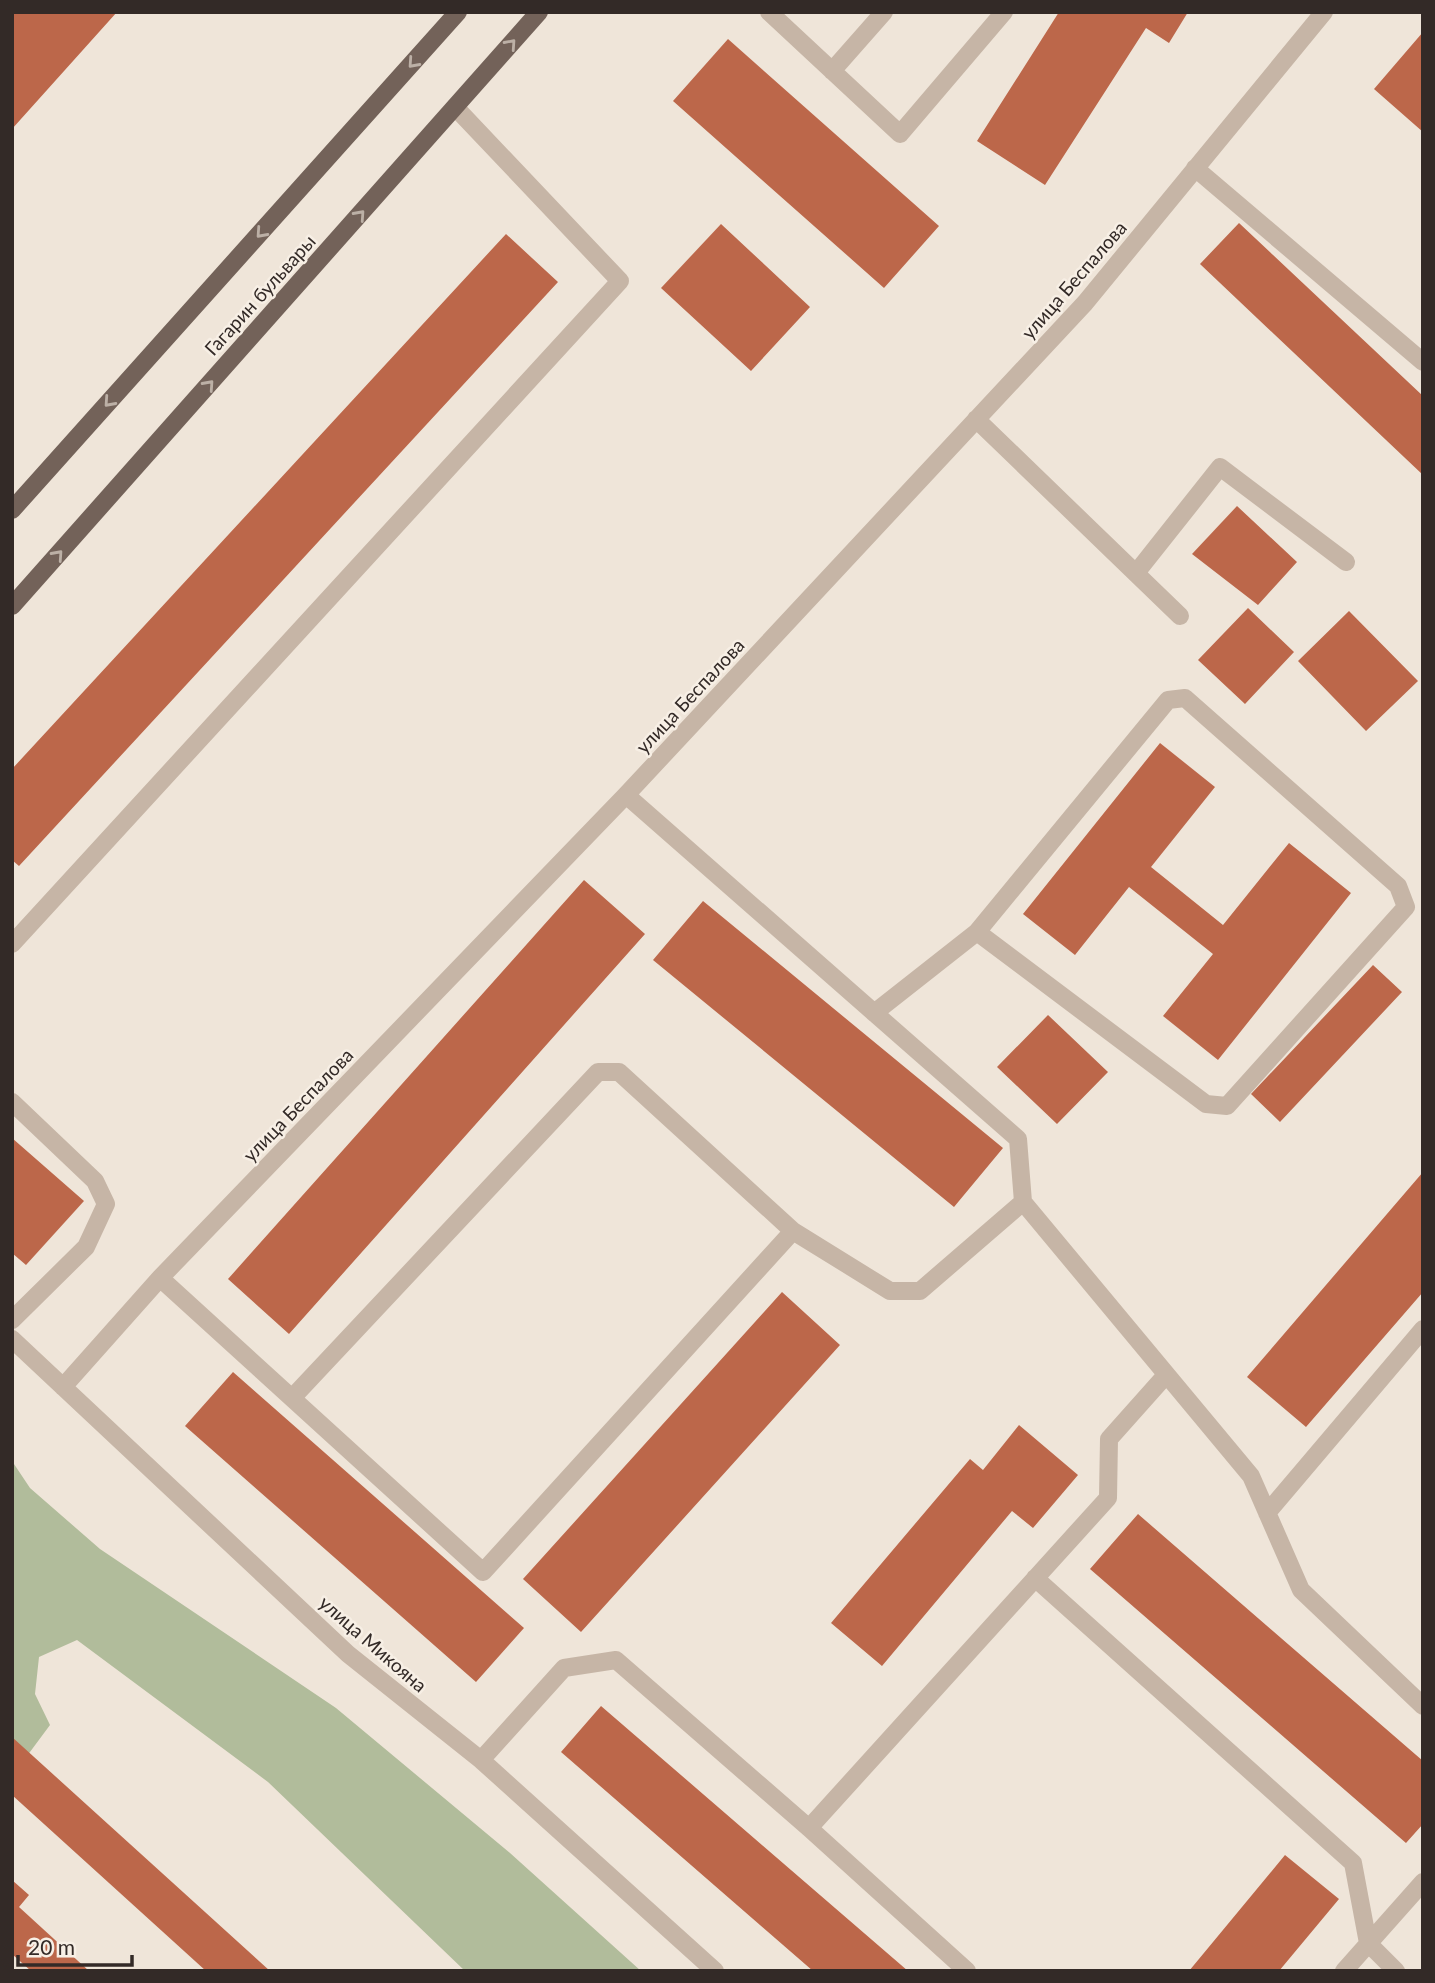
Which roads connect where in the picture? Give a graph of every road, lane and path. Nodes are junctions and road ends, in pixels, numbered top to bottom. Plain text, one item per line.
1 (458, 12) edge
2 (539, 12) edge
3 (769, 12) edge
4 (884, 12) edge
5 (1004, 12) edge
6 (1324, 12) edge
7 (832, 71) junction
8 (455, 107) junction
9 (1195, 168) junction
10 (1423, 362) edge
11 (976, 419) junction
12 (12, 510) edge
13 (1346, 562) dead end
14 (1136, 573) junction
15 (12, 606) edge
16 (1180, 615) dead end
17 (626, 795) junction
18 (977, 932) junction
19 (12, 944) edge
20 (874, 1013) junction
21 (12, 1102) edge
22 (1023, 1202) junction
23 (793, 1231) junction
24 (160, 1278) junction
25 (12, 1320) edge
26 (1423, 1329) edge
27 (12, 1339) edge
28 (1167, 1375) junction
29 (63, 1387) junction
30 (292, 1398) junction
31 (1268, 1513) junction
32 (1035, 1578) junction
33 (1423, 1706) edge
34 (481, 1760) junction
35 (809, 1828) junction
36 (1423, 1882) edge
37 (1368, 1943) junction
38 (715, 1971) edge
39 (967, 1971) edge
40 (1344, 1971) edge
41 (1396, 1971) edge

1 -> 12 main road
8 -> 2 main road, Гагарин бульвары
3 - 7 street
4 - 7 street
5 - 7 street
6 - 9 street, улица Беспалова
15 -> 8 main road, Гагарин бульвары
8 - 19 street
9 - 10 street
9 - 11 street, улица Беспалова
11 - 14 street
11 - 17 street, улица Беспалова
13 - 14 street
14 - 16 street
17 - 20 street
17 - 24 street, улица Беспалова
18 - 18 street
18 - 20 street
20 - 22 street
21 - 25 street
22 - 23 street
22 - 28 street
23 - 30 street
23 - 30 street
24 - 29 street, улица Беспалова
24 - 30 street
26 - 31 street
27 - 29 street, улица Микояна
28 - 31 street
28 - 32 street
29 - 34 street, улица Микояна
31 - 33 street
32 - 35 street
32 - 37 street
34 - 35 street
34 - 38 street, улица Микояна
35 - 39 street
36 - 37 street
37 - 40 street
37 - 41 street

